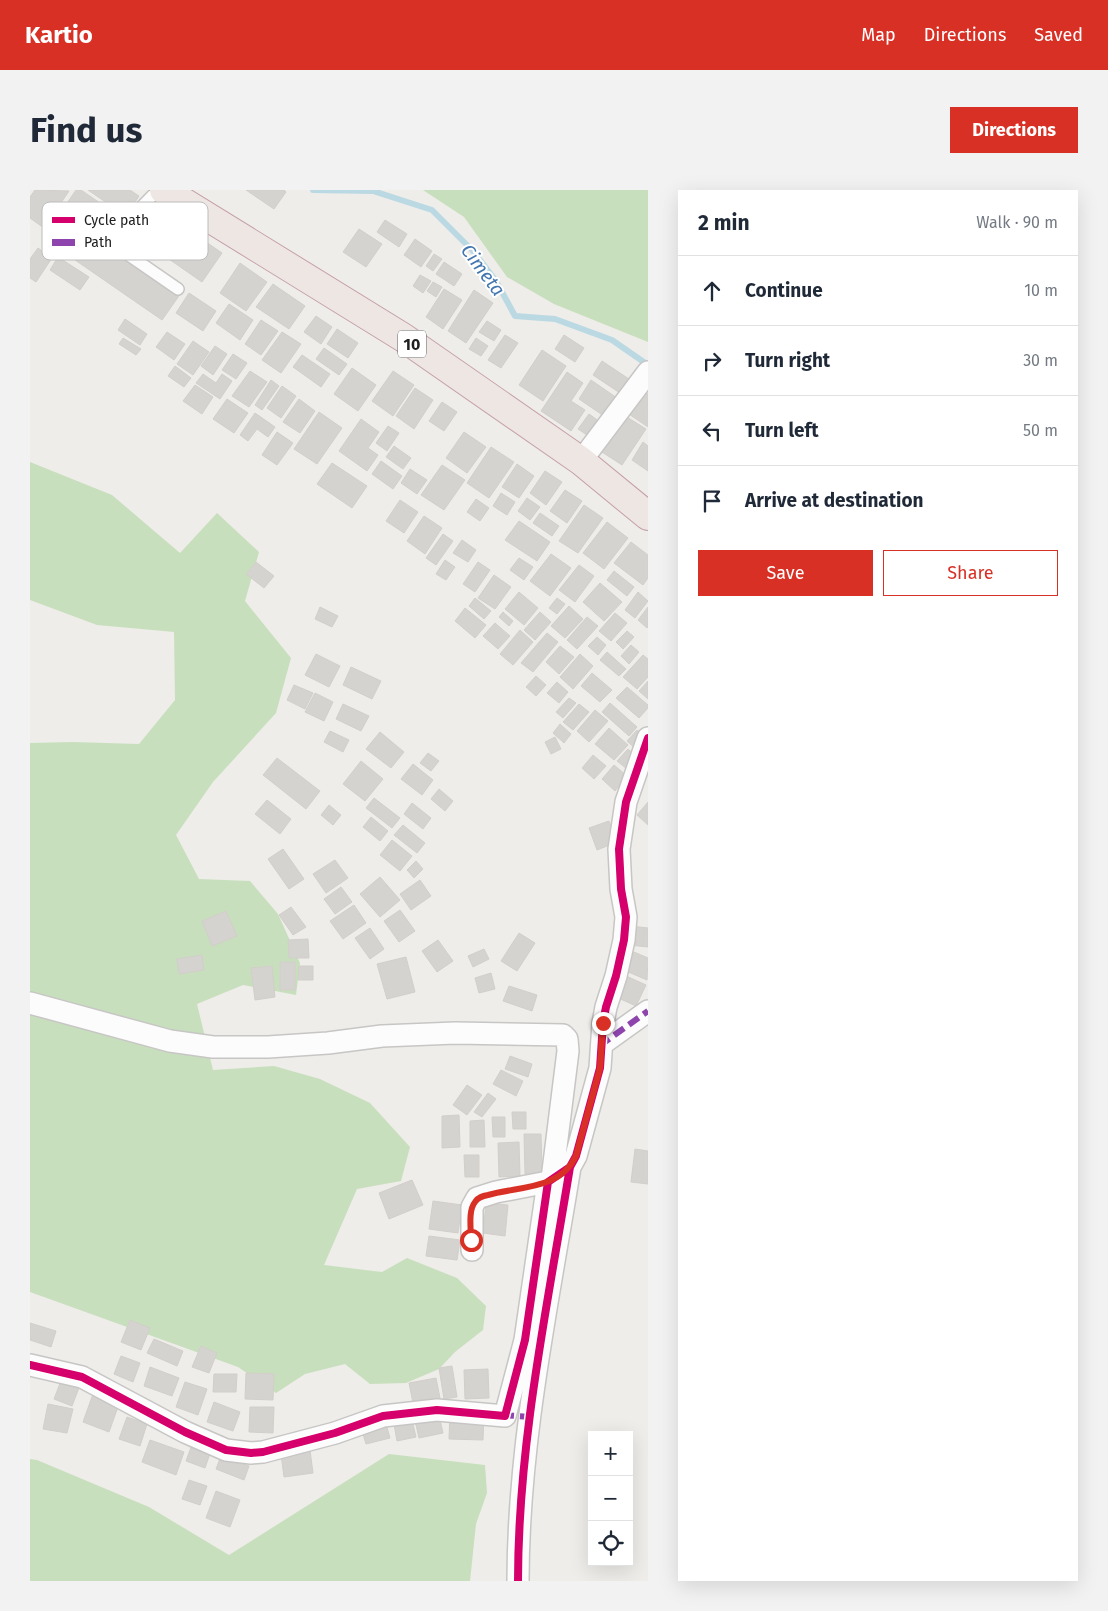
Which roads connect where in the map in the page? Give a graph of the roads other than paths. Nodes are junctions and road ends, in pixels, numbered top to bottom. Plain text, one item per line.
1 (158, 190) edge
2 (164, 190) edge
3 (146, 202) edge
4 (183, 202) edge
5 (208, 217) edge
6 (136, 260) edge
7 (178, 289) dead end
8 (646, 375) edge
9 (581, 461) junction
10 (648, 516) edge
11 (648, 738) edge
12 (30, 1002) edge
13 (648, 1011) edge
14 (602, 1044) junction
15 (570, 1167) junction
16 (550, 1181) junction
17 (472, 1250) dead end
18 (30, 1365) edge
19 (518, 1581) edge

1 - 3 lane
2 - 4 highway, 10
5 - 9 highway, 10
6 - 7 lane
8 - 9 street
9 - 10 highway, 10
11 - 14 street
12 - 16 street
13 - 14 street
14 - 15 street
15 - 16 street
15 - 19 street
16 - 17 street
16 - 18 street

